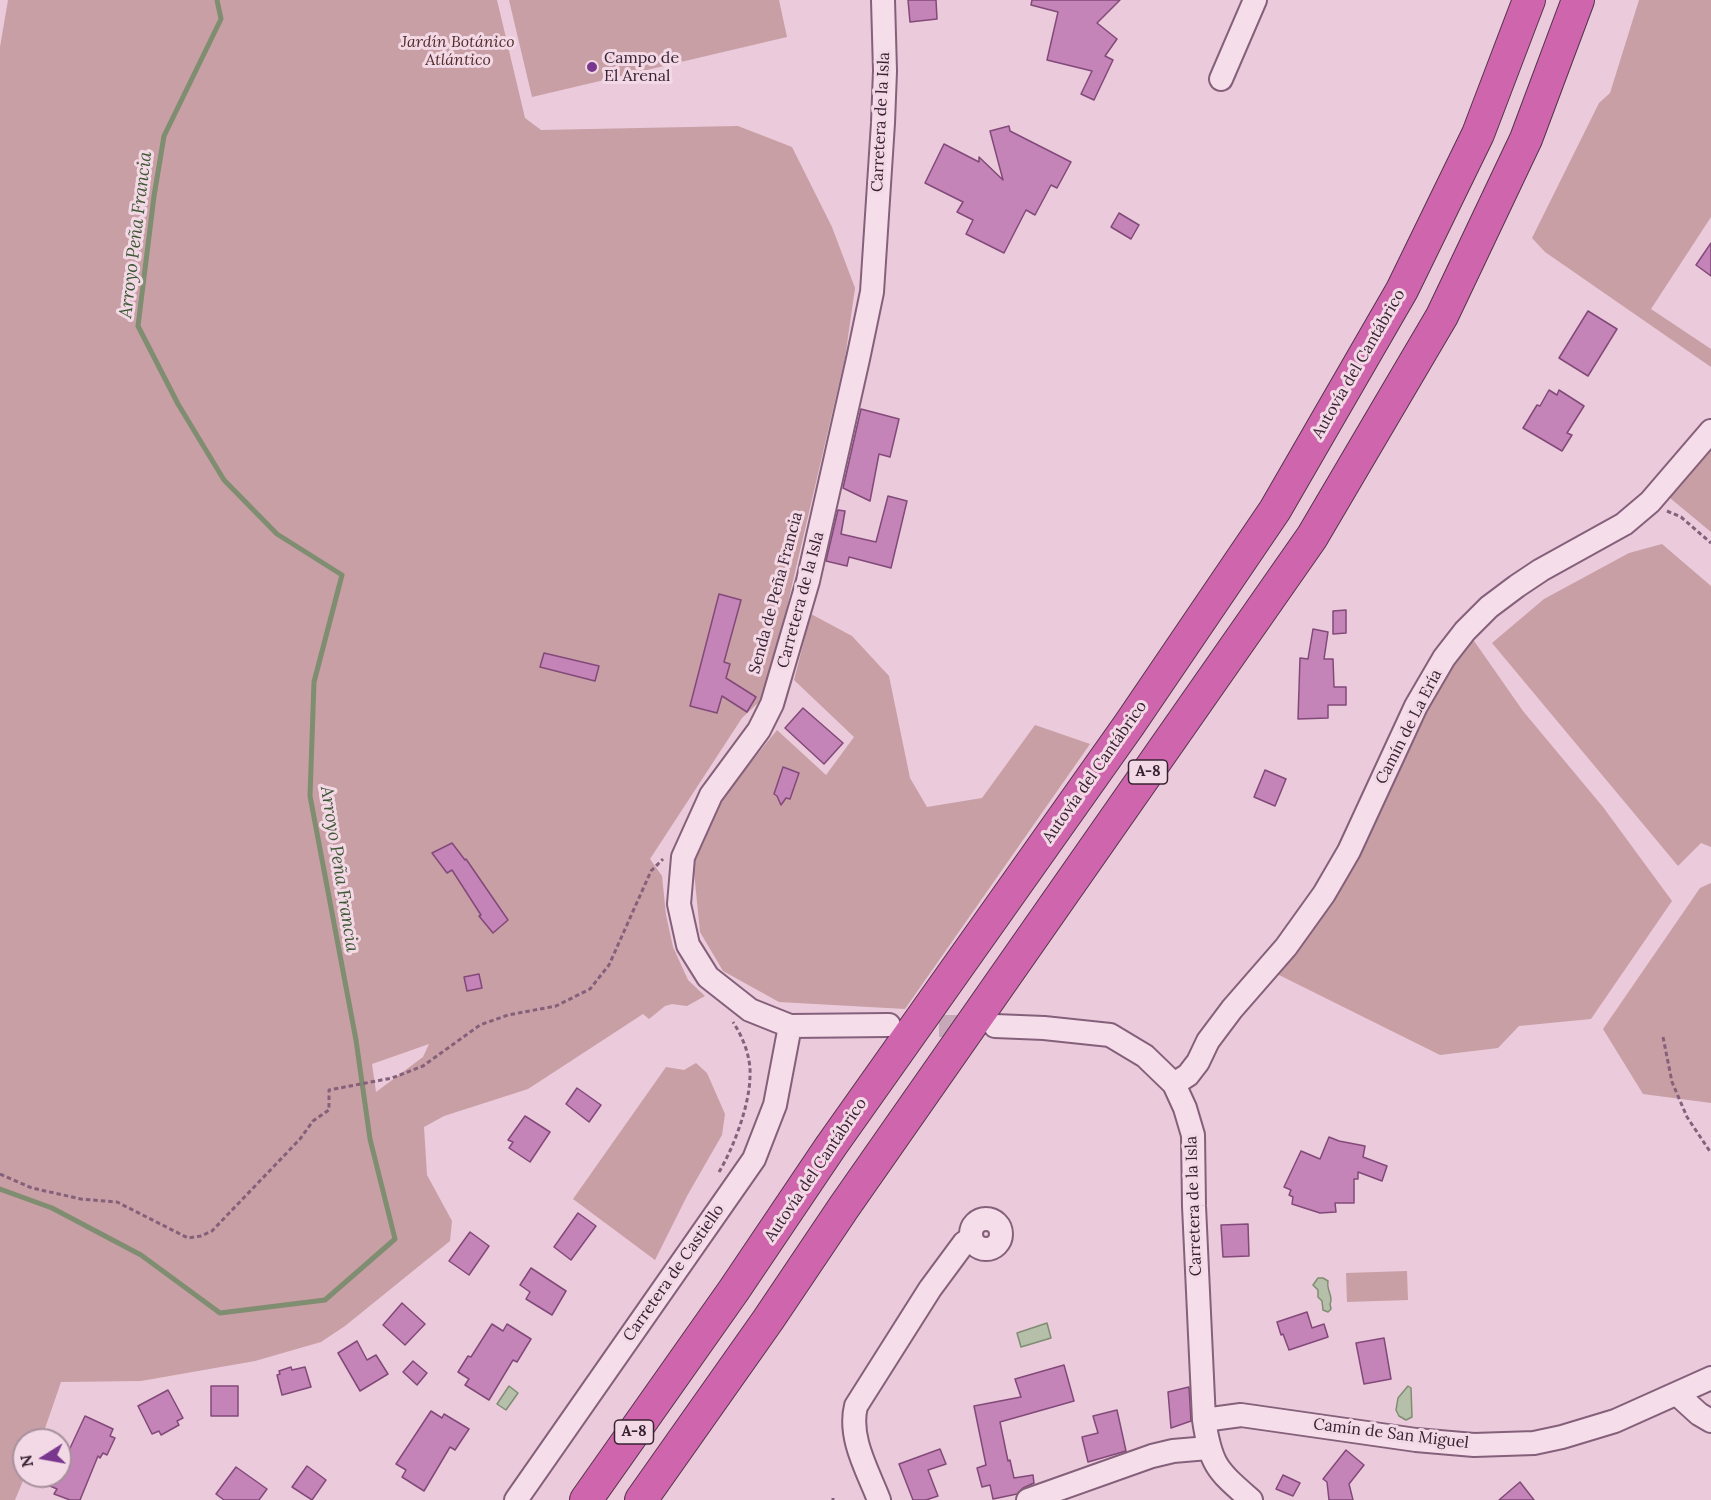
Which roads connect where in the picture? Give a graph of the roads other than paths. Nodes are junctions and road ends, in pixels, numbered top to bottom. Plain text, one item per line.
1 (883, 0) edge
2 (1255, 0) edge
3 (1529, 0) edge
4 (1578, 0) edge
5 (1221, 80) dead end
6 (1711, 431) edge
7 (889, 1025) tunnel mouth
8 (790, 1026) junction
9 (994, 1026) tunnel mouth
10 (1174, 1084) junction
11 (844, 1207) junction
12 (971, 1238) dead end
13 (1711, 1378) edge
14 (1677, 1394) junction
15 (1204, 1420) junction
16 (1711, 1421) edge
17 (1208, 1448) junction
18 (1076, 1492) edge
19 (516, 1500) edge
20 (586, 1500) edge
21 (641, 1500) edge
22 (660, 1500) edge
23 (879, 1500) edge
24 (1028, 1500) edge
25 (1251, 1500) edge

1 - 8 street, Carretera de la Isla
2 - 5 street
3 - 20 highway, Autovía del Cantábrico / A-8
4 - 11 highway, A-8
6 - 10 street, Camín de La Ería
7 - 8 street, Carretera de la Isla
8 - 19 street, Carretera de Castiello
9 - 10 street, Carretera de la Isla
10 - 15 street, Carretera de la Isla
11 - 21 highway, A-8
11 - 22 highway
12 - 23 street
13 - 14 street, Camín de San Miguel
14 - 15 street, Camín de San Miguel
14 - 16 street
15 - 17 street, Carretera de la Isla
17 - 18 street
17 - 25 street
18 - 24 street

